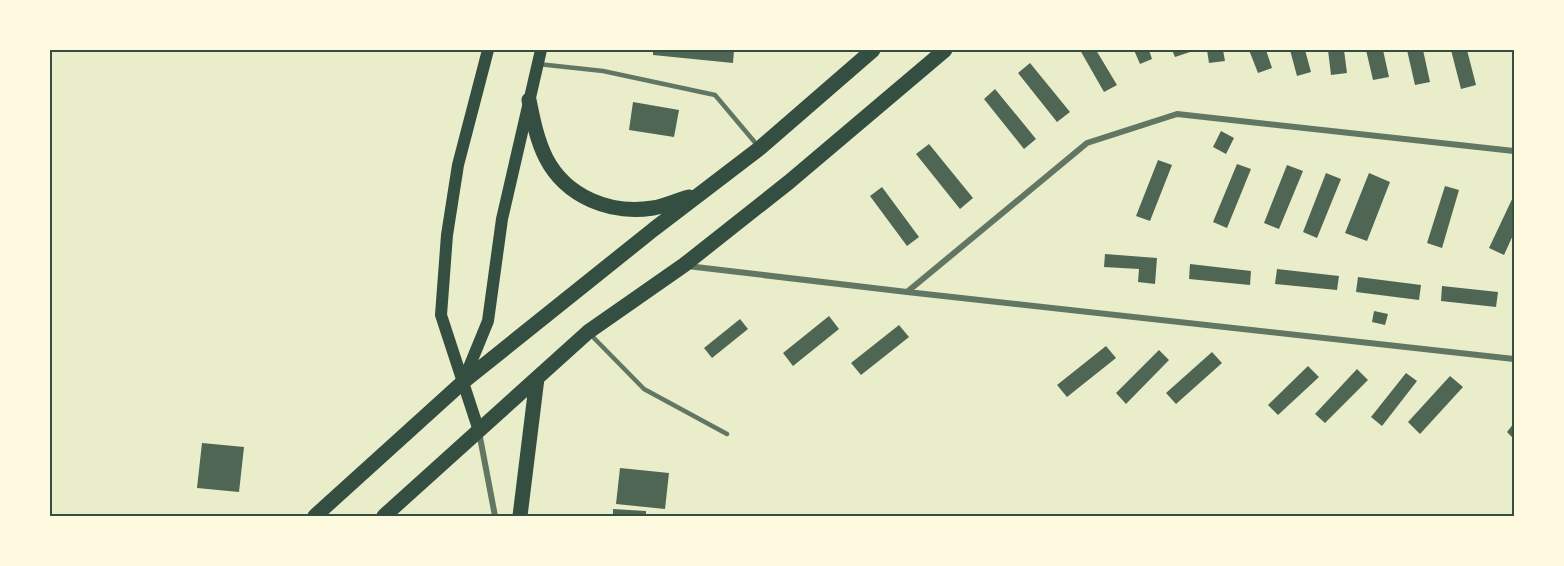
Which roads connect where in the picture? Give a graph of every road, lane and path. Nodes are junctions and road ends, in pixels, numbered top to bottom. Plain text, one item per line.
1 (488, 50) edge
2 (541, 50) edge
3 (873, 50) edge
4 (945, 50) edge
5 (538, 64) junction
6 (529, 100) junction
7 (760, 148) junction
8 (1515, 151) edge
9 (700, 193) junction
10 (684, 265) junction
11 (907, 292) junction
12 (588, 332) junction
13 (1515, 359) edge
14 (537, 378) junction
15 (463, 382) junction
16 (479, 431) junction
17 (727, 435) dead end
18 (315, 516) edge
19 (384, 516) edge
20 (495, 516) edge
21 (520, 516) edge

1 - 15 main road
2 - 5 main road
3 - 7 main road
4 - 10 main road
5 - 6 main road
5 - 7 lane
6 - 9 main road
6 - 15 main road
7 - 9 main road
8 - 11 street
9 - 15 main road
10 - 11 street
10 - 12 main road
11 - 13 street
12 - 14 main road
12 - 17 lane
14 - 16 main road
14 - 21 main road
15 - 16 main road
15 - 18 main road
16 - 19 main road
16 - 20 street

